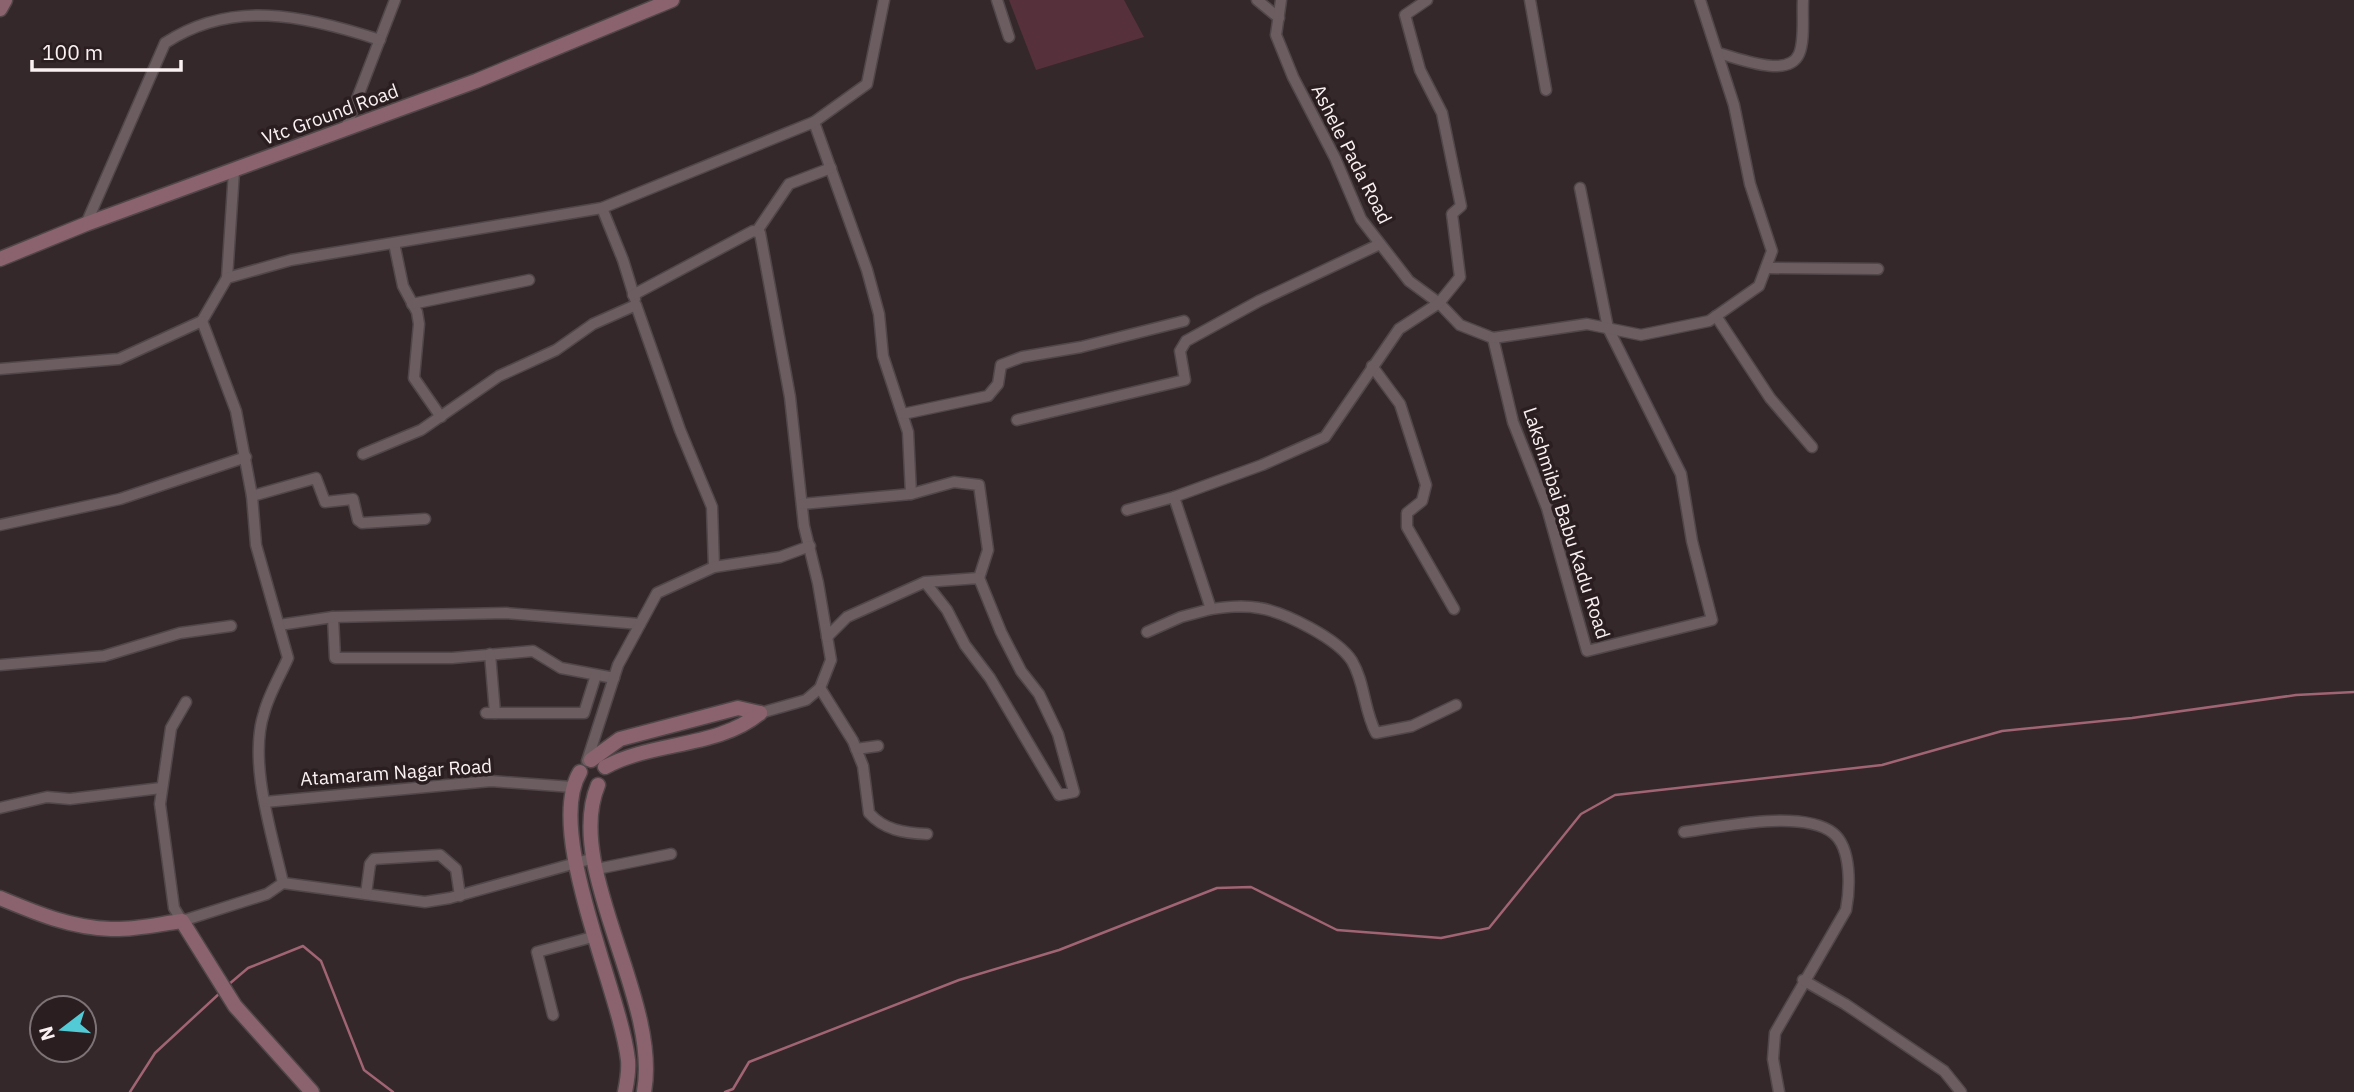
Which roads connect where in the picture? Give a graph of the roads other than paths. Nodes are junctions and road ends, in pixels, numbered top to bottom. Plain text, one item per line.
1 (5, 0) edge
2 (395, 0) edge
3 (671, 0) edge
4 (884, 0) edge
5 (997, 0) edge
6 (1257, 0) edge
7 (1282, 0) edge
8 (1427, 0) edge
9 (1530, 0) edge
10 (1700, 0) edge
11 (1803, 0) edge
12 (274, 5) dead end
13 (0, 9) edge
14 (197, 14) dead end
15 (1279, 18) junction
16 (1009, 37) dead end
17 (380, 40) junction
18 (1718, 53) junction
19 (1546, 90) dead end
20 (814, 122) junction
21 (345, 130) junction
22 (831, 168) junction
23 (234, 171) junction
24 (1580, 188) dead end
25 (602, 208) junction
26 (86, 223) junction
27 (757, 231) junction
28 (394, 243) junction
29 (1380, 244) junction
30 (0, 259) edge
31 (1766, 268) junction
32 (1878, 269) dead end
33 (227, 278) junction
34 (529, 280) dead end
35 (635, 300) junction
36 (1439, 303) junction
37 (412, 304) junction
38 (1716, 316) junction
39 (202, 321) junction
40 (1184, 321) dead end
41 (1608, 328) junction
42 (1493, 338) junction
43 (1372, 366) junction
44 (0, 369) edge
45 (903, 414) junction
46 (441, 417) junction
47 (1017, 420) dead end
48 (1812, 447) dead end
49 (363, 454) dead end
50 (246, 457) junction
51 (911, 494) junction
52 (253, 496) junction
53 (1174, 497) junction
54 (802, 504) junction
55 (1127, 510) dead end
56 (425, 519) dead end
57 (0, 525) edge
58 (810, 546) junction
59 (714, 567) junction
60 (979, 578) junction
61 (925, 582) junction
62 (1211, 609) junction
63 (1454, 609) dead end
64 (333, 617) junction
65 (640, 624) junction
66 (231, 625) dead end
67 (279, 625) junction
68 (1147, 632) dead end
69 (827, 637) junction
70 (490, 654) junction
71 (0, 666) edge
72 (596, 676) junction
73 (614, 678) junction
74 (820, 688) junction
75 (186, 702) dead end
76 (1456, 705) dead end
77 (760, 713) junction
78 (878, 746) dead end
79 (856, 749) junction
80 (586, 764) junction
81 (605, 767) junction
82 (598, 785) junction
83 (572, 787) junction
84 (161, 788) junction
85 (265, 802) junction
86 (0, 807) edge
87 (1684, 832) dead end
88 (927, 834) dead end
89 (671, 854) dead end
90 (576, 862) junction
91 (596, 863) junction
92 (284, 883) junction
93 (366, 894) junction
94 (460, 896) junction
95 (0, 898) edge
96 (182, 921) junction
97 (612, 923) junction
98 (594, 932) junction
99 (1803, 980) junction
100 (553, 1015) dead end
101 (646, 1060) junction
102 (629, 1063) junction
103 (312, 1092) edge
104 (625, 1092) edge
105 (644, 1092) edge
106 (1779, 1092) edge
107 (1961, 1092) edge

1 - 13 street
2 - 17 street
3 - 21 street, Vtc Ground Road
4 - 20 street
5 - 16 street
6 - 15 street
7 - 15 street, Ashele Pada Road
8 - 36 street
9 - 19 street
10 - 18 street
11 - 18 street
12 - 17 street
14 - 26 street
15 - 29 street, Ashele Pada Road
17 - 21 street
18 - 31 street
20 - 22 street
20 - 25 street
21 - 23 street, Vtc Ground Road
22 - 27 street
22 - 45 street
23 - 26 street, Vtc Ground Road
23 - 33 street
24 - 41 street
25 - 28 street
25 - 35 street
26 - 30 street, Vtc Ground Road
27 - 35 street
27 - 54 street
28 - 33 street
28 - 37 street
29 - 36 street, Ashele Pada Road
29 - 47 street
31 - 32 street
31 - 38 street
33 - 39 street
34 - 37 street
35 - 46 street
35 - 59 street
36 - 42 street, Ashele Pada Road
36 - 43 street
37 - 46 street
38 - 41 street
38 - 48 street
39 - 44 street
39 - 50 street
40 - 45 street
41 - 42 street
41 - 42 street, Lakshmibai Babu Kadu Road
43 - 53 street
43 - 63 street
45 - 51 street
46 - 49 street
50 - 52 street
50 - 57 street
51 - 54 street
51 - 60 street
52 - 56 street
52 - 67 street
53 - 55 street
53 - 62 street
54 - 58 street
58 - 59 street
58 - 69 street
59 - 65 street
60 - 61 street
60 - 61 street
61 - 69 street
62 - 68 street
62 - 76 street
64 - 65 street
64 - 67 street
64 - 70 street
65 - 73 street
66 - 71 street
67 - 85 street
69 - 74 street
70 - 72 street
70 - 72 street
72 - 73 street
73 - 80 street
74 - 77 street
74 - 79 street
75 - 84 street
77 - 80 street
77 - 81 street
78 - 79 street
79 - 88 street
80 - 81 street
80 - 82 street
80 - 83 street
81 - 82 street
82 - 91 street
83 - 85 street, Atamaram Nagar Road
83 - 90 street
84 - 86 street
84 - 96 street
85 - 92 street
87 - 99 street
89 - 91 street
90 - 91 street
90 - 94 street
90 - 98 street
91 - 97 street
92 - 93 street
92 - 96 street
93 - 94 street
93 - 94 street
95 - 96 street
96 - 103 street
97 - 98 street
97 - 101 street
98 - 100 street
98 - 102 street
99 - 106 street
99 - 107 street
101 - 102 street
101 - 105 street
102 - 104 street

